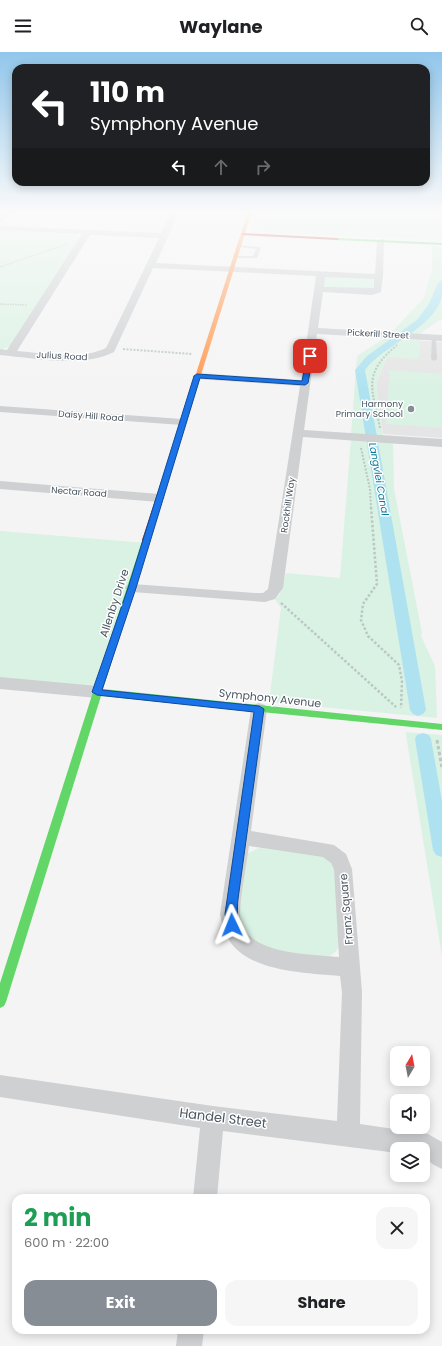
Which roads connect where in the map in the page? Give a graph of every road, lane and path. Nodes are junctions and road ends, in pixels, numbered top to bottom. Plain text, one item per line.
1 (62, 271) edge
2 (148, 271) edge
3 (230, 271) edge
4 (274, 271) edge
5 (379, 271) edge
6 (321, 274) junction
7 (379, 277) junction
8 (319, 290) junction
9 (0, 304) edge
10 (40, 306) junction
11 (313, 331) junction
12 (403, 336) junction
13 (438, 338) edge
14 (112, 348) junction
15 (5, 353) edge
16 (204, 354) junction
17 (434, 359) dead end
18 (197, 376) junction
19 (305, 383) junction
20 (0, 409) edge
21 (182, 422) junction
22 (299, 433) junction
23 (372, 438) junction
24 (442, 442) edge
25 (0, 486) edge
26 (159, 498) junction
27 (132, 588) junction
28 (272, 595) junction
29 (0, 683) edge
30 (97, 692) junction
31 (259, 709) junction
32 (439, 726) edge
33 (436, 739) dead end
34 (442, 768) edge
35 (240, 837) junction
36 (350, 967) junction
37 (0, 1002) edge
38 (0, 1086) edge
39 (213, 1118) junction
40 (348, 1134) junction
41 (442, 1157) edge
42 (204, 1194) edge
43 (190, 1334) edge
44 (189, 1346) edge

1 - 10 street
2 - 14 street
3 - 16 street, Allenby Drive
4 - 6 street
5 - 7 street
6 - 7 street
6 - 8 street, Rockhill Way
7 - 8 street
8 - 11 street, Rockhill Way
9 - 10 path
10 - 15 street
11 - 12 street, Pickerill Street
11 - 19 street, Rockhill Way
12 - 13 street, Pickerill Street
12 - 23 path
13 - 17 lane
14 - 15 street, Julius Road
14 - 16 path
16 - 18 street, Allenby Drive
18 - 19 street
18 - 21 street, Allenby Drive
19 - 22 street, Rockhill Way
20 - 21 street, Daisy Hill Road
21 - 26 street, Allenby Drive
22 - 23 street
22 - 28 street, Rockhill Way
23 - 24 street
23 - 28 path
25 - 26 street, Nectar Road
26 - 27 street, Allenby Drive
27 - 28 street
27 - 30 street, Allenby Drive
29 - 30 street
30 - 31 street, Symphony Avenue
30 - 37 street, Allenby Drive
31 - 32 street, Symphony Avenue
31 - 35 street
33 - 34 path
35 - 36 street, Franz Square
35 - 36 street
36 - 40 street, Franz Square
38 - 39 street, Handel Street
39 - 40 street, Handel Street
39 - 42 street
40 - 41 street, Handel Street
43 - 44 street

